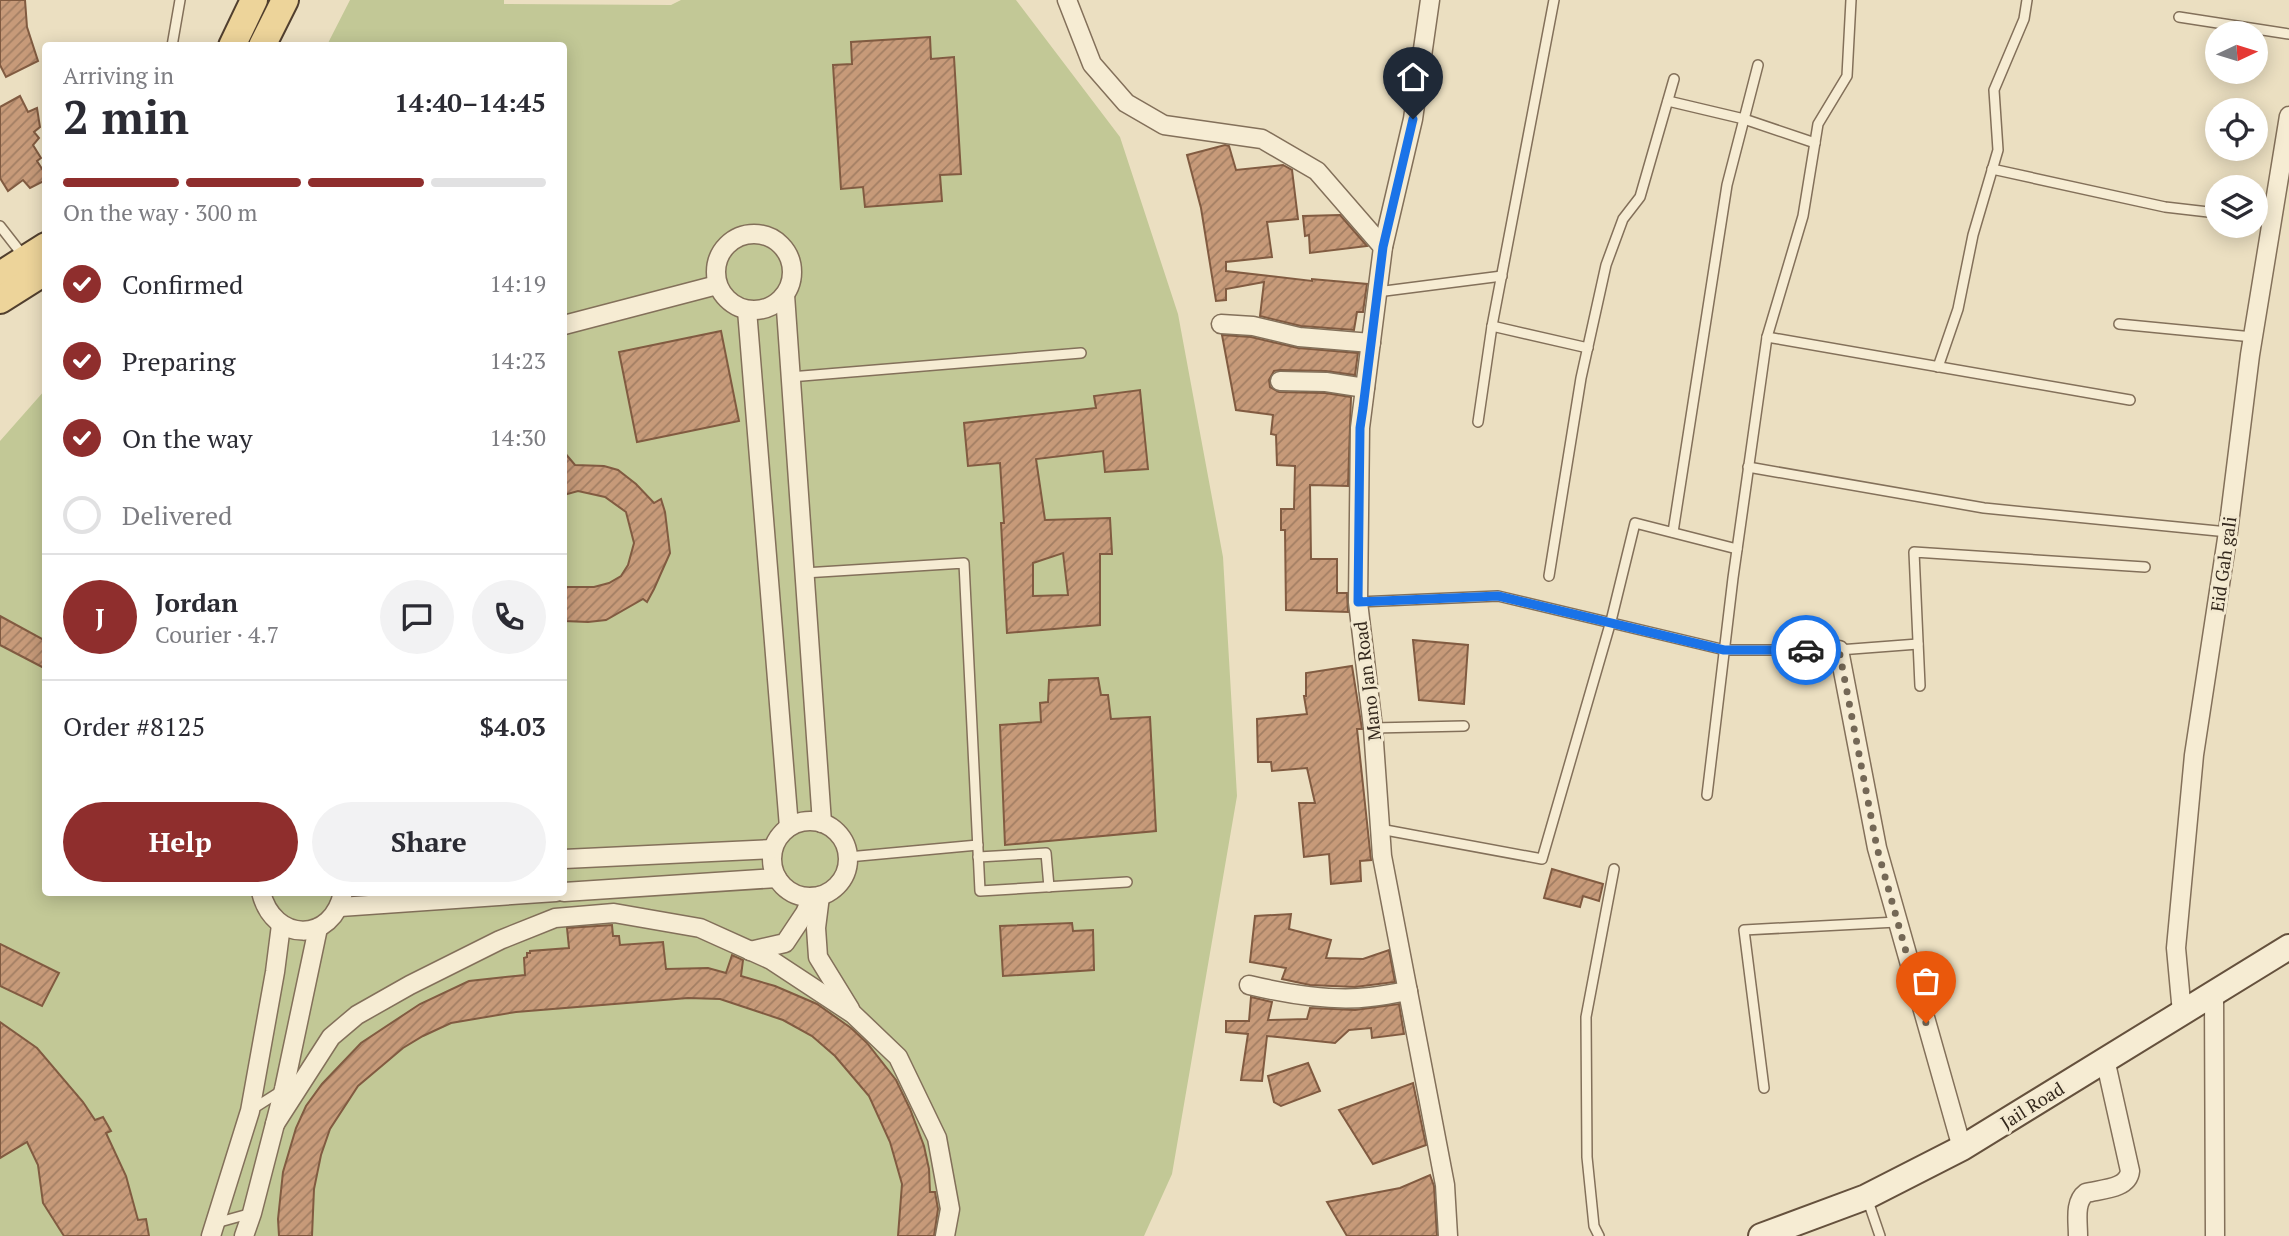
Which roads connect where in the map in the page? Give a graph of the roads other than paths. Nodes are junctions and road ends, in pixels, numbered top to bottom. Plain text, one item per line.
1 (180, 0) edge
2 (254, 0) edge
3 (285, 0) edge
4 (1067, 0) edge
5 (1430, 0) edge
6 (1554, 0) edge
7 (1851, 0) edge
8 (2027, 0) edge
9 (2179, 17) dead end
10 (2289, 33) edge
11 (173, 42) edge
12 (234, 42) edge
13 (264, 42) edge
14 (1758, 65) dead end
15 (1674, 79) dead end
16 (1668, 101) junction
17 (2289, 116) edge
18 (1744, 119) junction
19 (1815, 143) junction
20 (1992, 169) junction
21 (2268, 201) edge
22 (2205, 212) edge
23 (0, 226) edge
24 (2262, 238) edge
25 (1383, 247) junction
26 (39, 258) edge
27 (0, 275) edge
28 (1502, 276) junction
29 (717, 285) junction
30 (1377, 292) junction
31 (785, 295) junction
32 (0, 300) edge
33 (747, 310) junction
34 (567, 324) edge
35 (1222, 324) dead end
36 (2119, 324) dead end
37 (1492, 326) junction
38 (1767, 337) junction
39 (2253, 337) junction
40 (1371, 343) junction
41 (1588, 348) junction
42 (1081, 353) dead end
43 (1938, 367) junction
44 (790, 377) junction
45 (1280, 381) dead end
46 (1365, 388) junction
47 (2130, 400) dead end
48 (1478, 422) dead end
49 (1748, 467) junction
50 (1673, 532) junction
51 (2228, 532) junction
52 (1737, 549) junction
53 (2145, 567) dead end
54 (804, 573) junction
55 (1549, 576) dead end
56 (1358, 602) junction
57 (1611, 621) junction
58 (1918, 644) junction
59 (1724, 650) junction
60 (1839, 650) junction
61 (1920, 686) dead end
62 (1464, 726) dead end
63 (1373, 728) junction
64 (1707, 795) dead end
65 (822, 823) junction
66 (789, 827) junction
67 (1380, 829) junction
68 (978, 845) junction
69 (773, 849) junction
70 (978, 856) junction
71 (848, 857) junction
72 (567, 859) edge
73 (1614, 869) dead end
74 (777, 878) junction
75 (1127, 882) dead end
76 (1049, 887) junction
77 (567, 892) edge
78 (262, 896) edge
79 (448, 896) edge
80 (816, 897) junction
81 (341, 900) edge
82 (1897, 922) junction
83 (281, 925) junction
84 (318, 928) junction
85 (2289, 947) edge
86 (750, 951) junction
87 (1249, 985) dead end
88 (1408, 990) junction
89 (2214, 994) junction
90 (2182, 1013) junction
91 (853, 1014) junction
92 (2105, 1059) junction
93 (310, 1065) junction
94 (1764, 1088) dead end
95 (284, 1089) junction
96 (250, 1111) junction
97 (275, 1124) junction
98 (1962, 1148) junction
99 (1866, 1196) junction
100 (252, 1213) junction
101 (212, 1230) edge
102 (245, 1235) edge
103 (945, 1236) edge
104 (1448, 1236) edge
105 (1599, 1236) edge
106 (1761, 1236) edge
107 (1880, 1236) edge
108 (2078, 1236) edge
109 (2215, 1236) edge

1 - 11 lane
2 - 12 main road
3 - 13 main road
4 - 25 street
5 - 25 street, Mano Jan Road
6 - 28 lane
7 - 19 lane
8 - 20 lane
9 - 10 lane
14 - 18 lane
15 - 16 lane
16 - 18 lane
16 - 41 lane
17 - 21 street, Eid Gah gali
18 - 19 lane
18 - 50 lane
19 - 38 lane
20 - 22 lane
20 - 43 lane
23 - 26 lane
24 - 39 street, Eid Gah gali
25 - 30 street, Mano Jan Road
26 - 27 main road
26 - 32 main road
28 - 30 lane
28 - 37 lane
29 - 31 street
29 - 33 street
29 - 34 street
30 - 40 street, Mano Jan Road
31 - 33 street
31 - 44 street
33 - 66 street
35 - 40 street
36 - 39 lane
37 - 41 lane
37 - 48 lane
38 - 43 lane
38 - 49 lane
39 - 51 street, Eid Gah gali
40 - 46 street, Mano Jan Road
41 - 55 lane
42 - 44 lane
43 - 47 lane
44 - 54 street
45 - 46 street
46 - 56 street, Mano Jan Road
49 - 51 lane
49 - 52 lane
50 - 52 lane
50 - 57 lane
51 - 90 street, Eid Gah gali
52 - 59 lane
53 - 58 lane
54 - 65 street
54 - 68 lane
56 - 57 lane
56 - 63 street, Mano Jan Road
57 - 59 lane
57 - 67 lane
58 - 60 lane
58 - 61 lane
59 - 60 lane
59 - 64 lane
60 - 82 street
62 - 63 lane
63 - 67 street, Mano Jan Road
65 - 66 street
65 - 71 street
66 - 69 street
67 - 88 street, Mano Jan Road
68 - 70 lane
68 - 71 lane
69 - 72 street
69 - 74 street
70 - 76 lane
70 - 76 lane
71 - 80 street
73 - 105 lane
74 - 77 street
74 - 80 street
75 - 76 lane
78 - 83 street
79 - 81 street
80 - 86 street
80 - 91 street
81 - 84 street
82 - 94 lane
82 - 98 street
83 - 84 street
83 - 96 street
84 - 95 street
85 - 89 main road, Jail Road
86 - 91 street
86 - 93 street
87 - 88 street
88 - 104 street, Mano Jan Road
89 - 90 main road, Jail Road
89 - 109 street
90 - 92 main road, Jail Road
91 - 103 street
92 - 98 main road, Jail Road
92 - 108 street
93 - 95 street
93 - 97 street
95 - 96 lane
95 - 97 street
96 - 101 street
97 - 100 street
98 - 99 main road, Jail Road
99 - 106 main road, Jail Road
99 - 107 lane
100 - 101 lane
100 - 102 street

